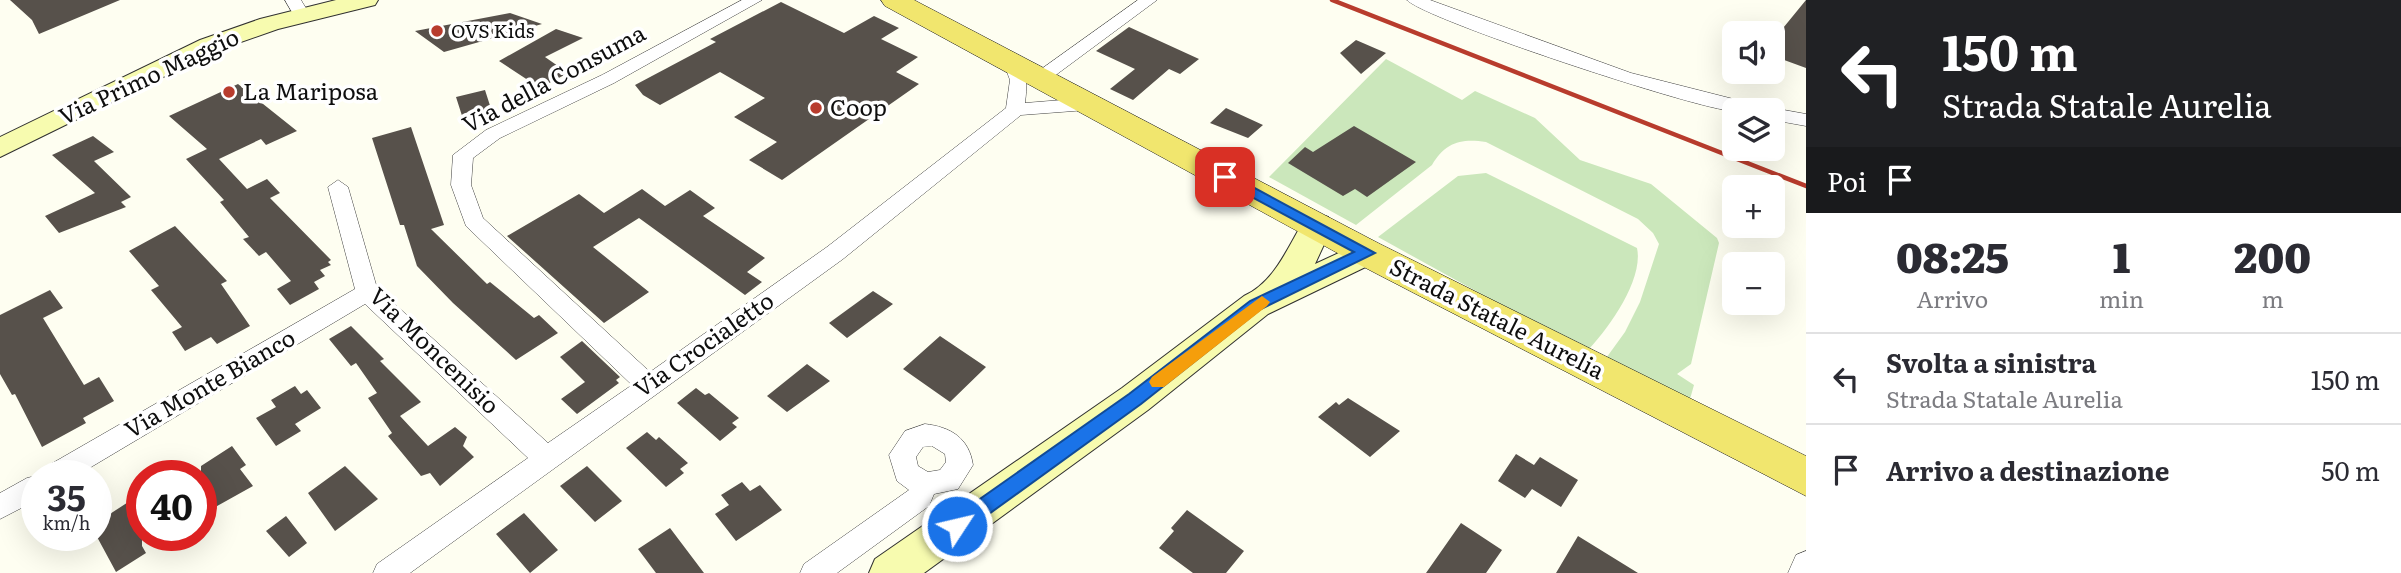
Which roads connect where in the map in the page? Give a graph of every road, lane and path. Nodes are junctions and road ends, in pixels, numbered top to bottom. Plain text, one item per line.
1 (366, 0) edge
2 (754, 0) edge
3 (894, 0) edge
4 (1149, 0) edge
5 (1415, 0) edge
6 (296, 5) edge
7 (1013, 64) junction
8 (1039, 79) junction
9 (1722, 103) edge
10 (1087, 104) junction
11 (1015, 110) junction
12 (1785, 116) edge
13 (1806, 120) edge
14 (0, 148) edge
15 (338, 187) dead end
16 (1317, 225) junction
17 (1367, 253) junction
18 (367, 292) junction
19 (1270, 296) junction
20 (648, 385) junction
21 (546, 458) junction
22 (80, 460) edge
23 (1806, 477) edge
24 (925, 485) dead end
25 (21, 495) edge
26 (0, 507) edge
27 (1806, 564) edge
28 (387, 573) edge
29 (814, 573) edge
30 (890, 573) edge
31 (1802, 573) edge

1 - 6 street, Via Primo Maggio
2 - 20 street, Via della Consuma
3 - 7 main road, Strada Statale Aurelia
4 - 8 street
5 - 9 street
6 - 14 street, Via Primo Maggio
7 - 8 main road, Strada Statale Aurelia
7 - 11 street
8 - 10 main road, Strada Statale Aurelia
10 - 11 street
10 - 16 main road, Strada Statale Aurelia
11 - 20 street, Via Crocialetto
12 - 13 street
15 - 18 street, Via Moncenisio
16 - 17 main road, Strada Statale Aurelia
16 - 19 street
17 - 19 street
17 - 23 main road, Strada Statale Aurelia
18 - 21 street, Via Moncenisio
18 - 22 street, Via Monte Bianco
19 - 30 street
20 - 21 street, Via Crocialetto
21 - 28 street, Via Crocialetto
24 - 29 street
25 - 26 street
27 - 31 street

